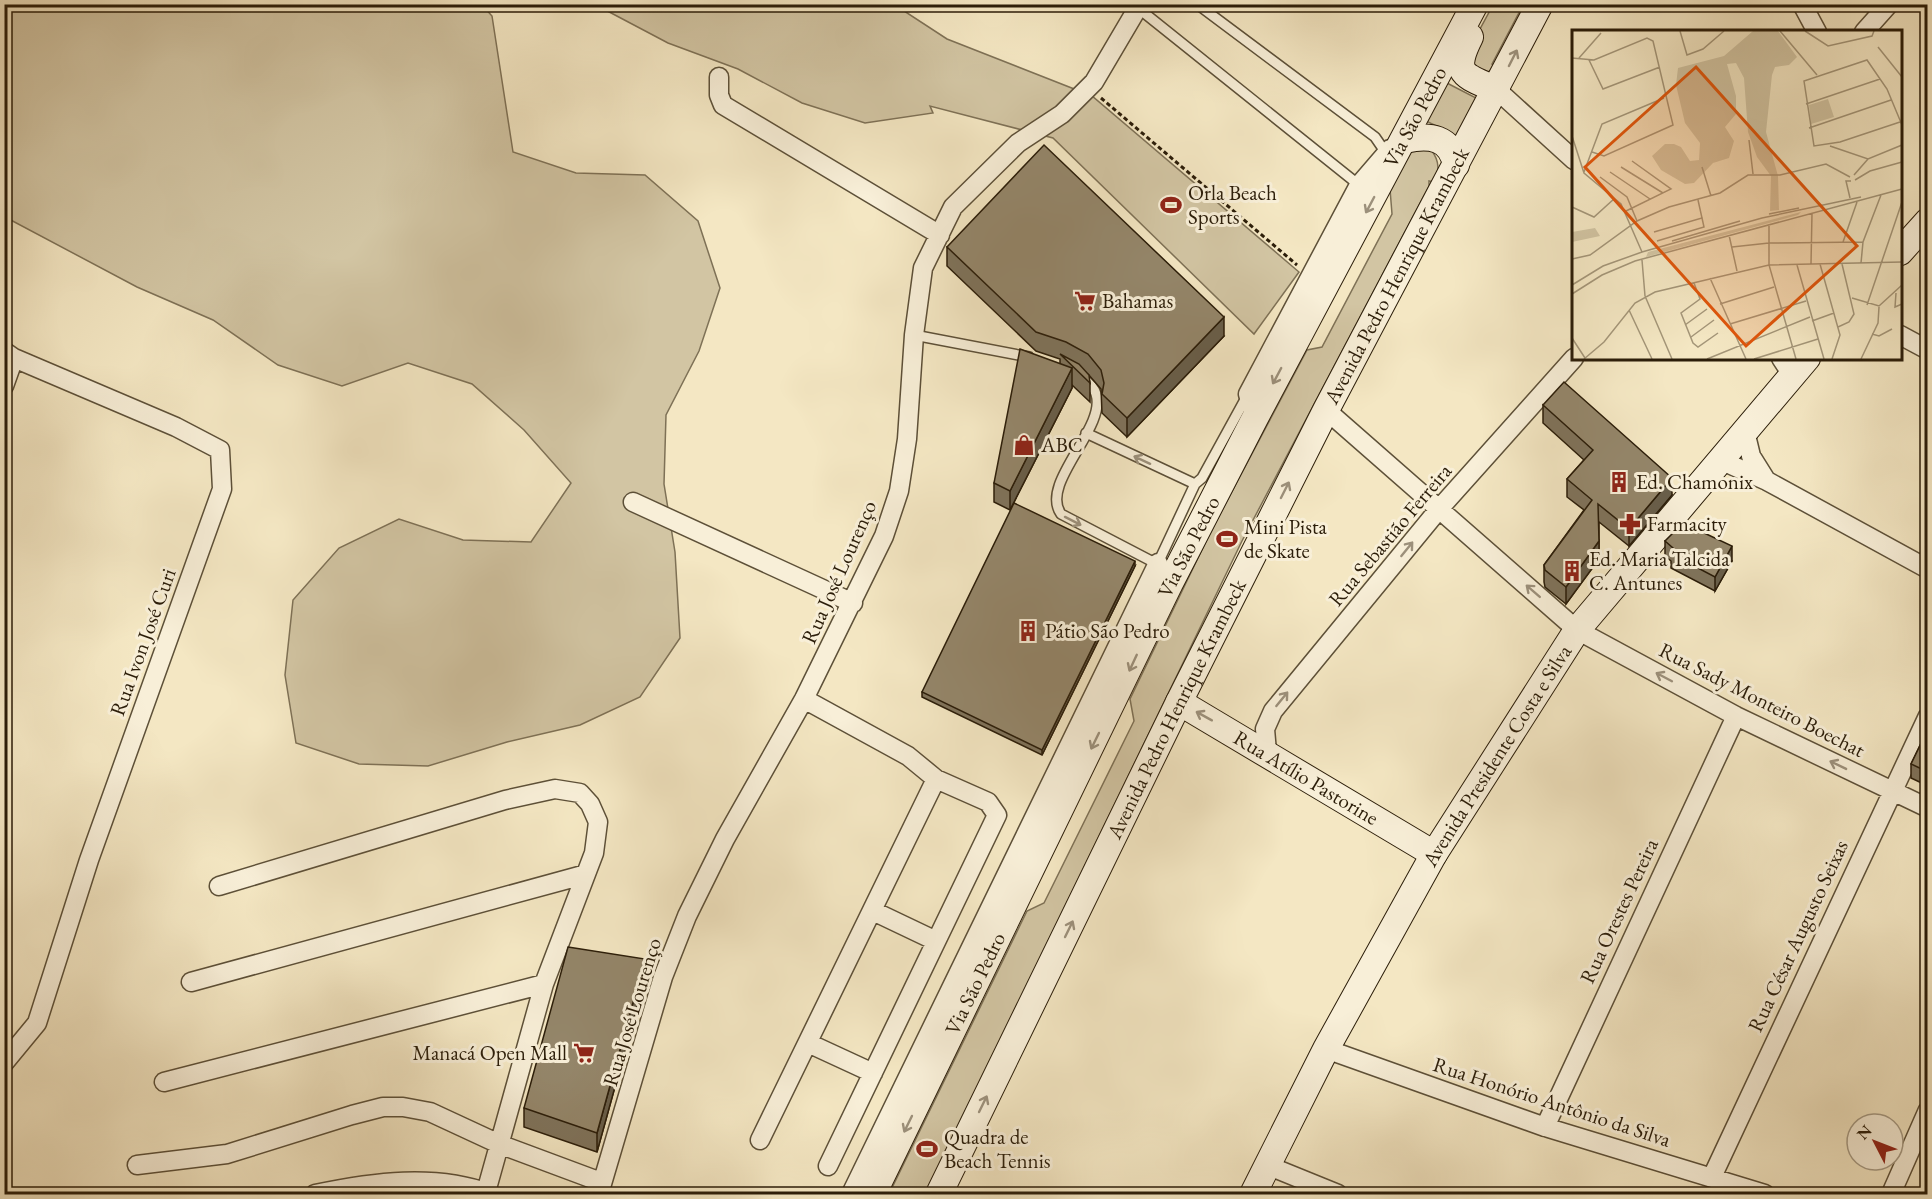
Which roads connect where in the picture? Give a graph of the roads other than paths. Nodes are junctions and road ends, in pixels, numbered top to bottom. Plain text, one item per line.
1 (1197, 4) edge
2 (1475, 4) edge
3 (1487, 4) edge
4 (1540, 4) edge
5 (1802, 4) edge
6 (1889, 4) edge
7 (1139, 6) edge
8 (1816, 30) edge
9 (1866, 30) edge
10 (719, 77) dead end
11 (1497, 90) junction
12 (1395, 147) junction
13 (1572, 158) edge
14 (1456, 165) junction
15 (1359, 185) junction
16 (1928, 221) edge
17 (940, 234) junction
18 (1902, 250) edge
19 (914, 334) junction
20 (1902, 336) edge
21 (1928, 350) edge
22 (9, 354) edge
23 (1039, 360) edge
24 (1572, 360) edge
25 (1793, 364) edge
26 (1076, 373) edge
27 (4, 386) edge
28 (1251, 406) junction
29 (1326, 410) junction
30 (1745, 430) junction
31 (1086, 433) junction
32 (1720, 460) junction
33 (1767, 481) junction
34 (1195, 484) junction
35 (633, 502) dead end
36 (1439, 509) junction
37 (1928, 569) edge
38 (1164, 573) junction
39 (854, 603) junction
40 (1577, 630) junction
41 (804, 699) junction
42 (1179, 702) junction
43 (1736, 716) junction
44 (1928, 716) edge
45 (1267, 752) junction
46 (936, 779) junction
47 (1891, 790) junction
48 (1928, 808) edge
49 (1434, 854) junction
50 (583, 875) junction
51 (219, 886) dead end
52 (873, 911) junction
53 (936, 941) junction
54 (191, 982) dead end
55 (544, 984) junction
56 (808, 1042) junction
57 (1326, 1050) junction
58 (4, 1063) edge
59 (873, 1073) junction
60 (164, 1082) dead end
61 (1928, 1110) edge
62 (1545, 1127) junction
63 (760, 1140) dead end
64 (499, 1144) junction
65 (137, 1165) dead end
66 (828, 1166) dead end
67 (1269, 1166) junction
68 (1712, 1177) junction
69 (600, 1188) edge
70 (342, 1191) edge
71 (489, 1193) edge
72 (315, 1194) edge
73 (851, 1194) edge
74 (873, 1194) edge
75 (939, 1194) edge
76 (1253, 1194) edge
77 (1338, 1194) edge
78 (1765, 1194) edge
79 (1891, 1194) edge

1 - 12 lane
2 - 12 main road, Via São Pedro
3 - 11 main road
11 -> 4 main road, Avenida Pedro Henrique Krambeck
5 - 8 street
6 - 9 street
7 - 15 lane
7 - 17 street, Rua José Lourenço
10 - 17 street
11 - 13 street
11 - 14 main road, Avenida Pedro Henrique Krambeck
12 - 14 main road
12 - 15 street
12 -> 28 main road, Via São Pedro
14 - 29 main road, Avenida Pedro Henrique Krambeck
15 - 28 street
16 - 18 main road
17 - 19 street, Rua José Lourenço
19 - 23 lane
19 - 39 street, Rua José Lourenço
20 - 21 street
22 - 27 street
22 - 58 street, Rua Ivon José Curi
24 - 36 street, Rua Sebastião Ferreira
25 - 30 main road, Avenida Presidente Costa e Silva
26 - 31 lane
28 - 34 lane
28 - 38 main road, Via São Pedro
29 - 36 street, Rua Sady Monteiro Boechat
42 -> 29 main road, Avenida Pedro Henrique Krambeck
30 - 32 main road, Avenida Presidente Costa e Silva
30 - 33 street
34 -> 31 lane
31 -> 38 lane
32 - 33 street
32 - 40 main road, Avenida Presidente Costa e Silva
33 - 37 street
34 - 38 lane
35 - 39 street
40 -> 36 street, Rua Sady Monteiro Boechat
45 -> 36 street, Rua Sebastião Ferreira
38 - 73 street
38 -> 74 main road, Via São Pedro
39 - 41 street, Rua José Lourenço
43 -> 40 street, Rua Sady Monteiro Boechat
40 - 49 main road, Avenida Presidente Costa e Silva
41 - 46 street
41 - 69 street, Rua José Lourenço
45 -> 42 main road, Rua Atílio Pastorine
75 -> 42 main road, Avenida Pedro Henrique Krambeck
47 -> 43 street, Rua Sady Monteiro Boechat
43 - 62 street, Rua Orestes Pereira
44 - 47 street, Rua César Augusto Seixas
45 - 49 main road, Rua Atílio Pastorine
46 - 52 street
46 - 53 street
47 - 48 street, Rua Sady Monteiro Boechat
47 - 68 street, Rua César Augusto Seixas
49 - 57 main road, Avenida Presidente Costa e Silva
50 - 51 street
50 - 54 street
50 - 55 street
52 - 53 street
52 - 56 street
53 - 59 street
55 - 60 street
55 - 64 street
56 - 59 street
56 - 63 street
57 - 62 street, Rua Honório Antônio da Silva
57 - 67 main road, Avenida Presidente Costa e Silva
59 - 66 street
61 - 79 street
62 - 68 street, Rua Honório Antônio da Silva
64 - 65 street
64 - 69 street
64 - 71 street
67 - 76 main road, Avenida Presidente Costa e Silva
67 - 77 street
68 - 78 street, Rua Honório Antônio da Silva
70 - 71 street
70 - 72 street

